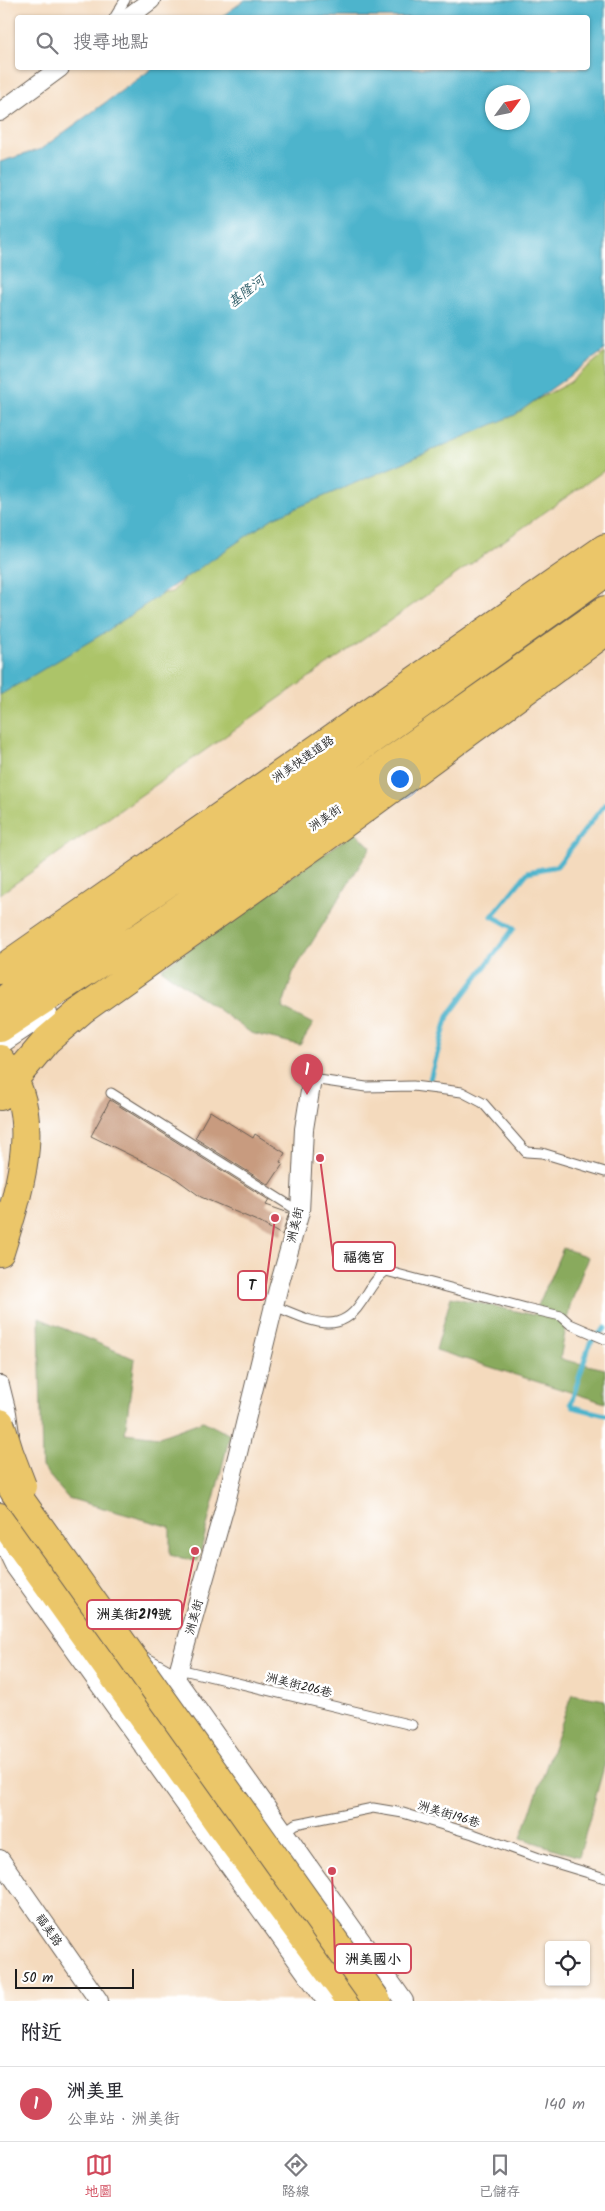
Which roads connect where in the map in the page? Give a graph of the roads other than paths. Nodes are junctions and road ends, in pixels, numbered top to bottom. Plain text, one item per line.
1 (125, 0) edge
2 (151, 0) edge
3 (116, 15) edge
4 (131, 15) edge
5 (57, 70) edge
6 (0, 112) edge
7 (605, 548) edge
8 (605, 573) edge
9 (605, 610) edge
10 (605, 631) edge
11 (0, 970) edge
12 (0, 1006) edge
13 (0, 1028) edge
14 (0, 1045) edge
15 (0, 1059) edge
16 (312, 1079) joint
17 (111, 1093) dead end
18 (0, 1096) edge
19 (605, 1172) edge
20 (300, 1212) junction
21 (0, 1252) edge
22 (274, 1306) junction
23 (605, 1338) edge
24 (0, 1385) edge
25 (0, 1423) edge
26 (9, 1476) edge
27 (0, 1496) edge
28 (0, 1506) edge
29 (0, 1517) edge
30 (19, 1533) edge
31 (178, 1674) junction
32 (412, 1725) dead end
33 (284, 1832) junction
34 (0, 1860) edge
35 (605, 1878) edge
36 (98, 2001) edge
37 (326, 2001) edge
38 (351, 2001) edge
39 (377, 2001) edge
40 (404, 2001) edge

1 - 3 lane
2 - 4 street
5 - 6 street
7 - 11 highway, 洲美快速道路
8 - 12 highway
9 - 13 highway
10 - 14 street, 洲美街
10 - 18 highway
15 - 21 highway
16 - 19 lane, 洲美街
16 - 20 street, 洲美街
17 - 20 lane
20 - 22 street, 洲美街
22 - 23 lane
22 - 31 street, 洲美街
24 - 26 street
25 - 30 highway, bridge
26 - 27 street
26 - 30 highway, bridge
26 - 31 street
28 - 30 highway
29 - 30 highway
30 - 37 street
30 - 38 highway
30 - 39 highway, bridge
31 - 32 lane, 洲美街206巷
31 - 33 street
33 - 35 lane, 洲美街196巷
33 - 40 street
34 - 36 street, 福美路

